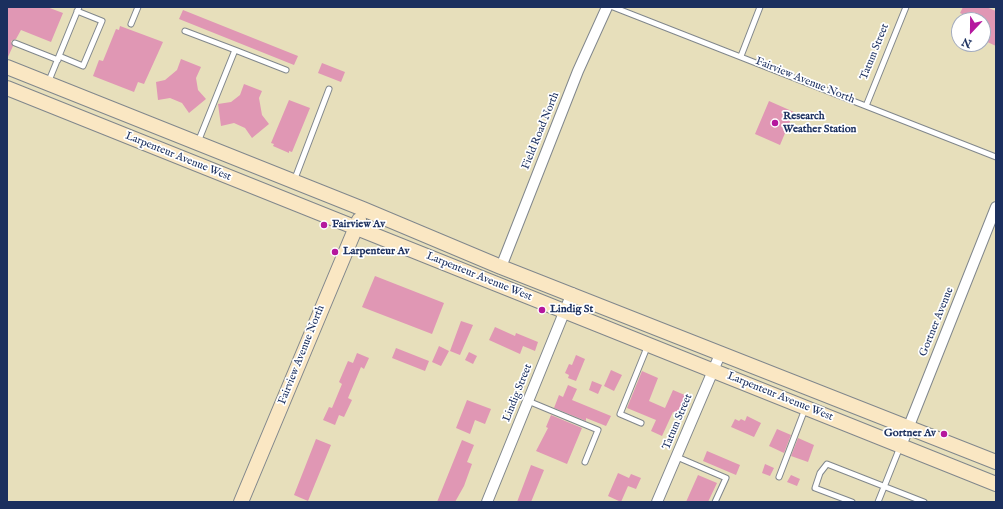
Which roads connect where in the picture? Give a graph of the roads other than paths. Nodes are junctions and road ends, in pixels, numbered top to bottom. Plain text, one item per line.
1 (138, 7) edge
2 (607, 7) edge
3 (613, 7) edge
4 (760, 7) edge
5 (906, 7) edge
6 (78, 9) edge
7 (131, 24) dead end
8 (185, 31) dead end
9 (15, 43) dead end
10 (235, 50) junction
11 (741, 56) junction
12 (58, 58) junction
13 (7, 67) edge
14 (286, 70) dead end
15 (48, 84) junction
16 (7, 88) edge
17 (329, 89) dead end
18 (41, 102) junction
19 (866, 106) junction
20 (198, 143) junction
21 (996, 157) edge
22 (294, 182) junction
23 (996, 208) edge
24 (363, 209) junction
25 (356, 227) junction
26 (501, 266) junction
27 (572, 293) junction
28 (564, 311) junction
29 (648, 344) junction
30 (721, 352) junction
31 (714, 370) junction
32 (528, 401) junction
33 (805, 407) junction
34 (641, 422) dead end
35 (908, 427) junction
36 (901, 446) junction
37 (677, 457) junction
38 (584, 462) dead end
39 (996, 462) edge
40 (779, 477) dead end
41 (996, 484) edge
42 (884, 486) junction
43 (241, 502) edge
44 (487, 502) edge
45 (657, 502) edge
46 (715, 502) edge
47 (852, 502) edge
48 (878, 502) edge
49 (924, 502) edge

1 - 7 lane
2 - 26 street, Field Road North
3 - 11 lane, Fairview Avenue North
4 - 11 lane
5 - 19 lane, Tatum Street
6 - 12 lane
6 - 12 lane
8 - 10 lane
9 - 12 lane
10 - 14 lane
10 - 20 lane
11 - 19 lane, Fairview Avenue North
12 - 15 lane
13 - 15 main road, Larpenteur Avenue West
15 - 18 main road
15 - 20 main road, Larpenteur Avenue West
16 - 18 main road, Larpenteur Avenue West
17 - 22 lane
18 - 25 main road, Larpenteur Avenue West
19 - 21 lane, Fairview Avenue North
20 - 22 main road, Larpenteur Avenue West
22 - 24 main road, Larpenteur Avenue West
23 - 35 street, Gortner Avenue
24 - 25 main road, Fairview Avenue North
24 - 26 main road, Larpenteur Avenue West
25 - 28 main road, Larpenteur Avenue West
25 - 43 main road, Fairview Avenue North
26 - 27 main road, Larpenteur Avenue West
27 - 28 street, Lindig Street
27 - 30 main road, Larpenteur Avenue West
28 - 29 main road, Larpenteur Avenue West
28 - 32 street, Lindig Street
29 - 31 main road, Larpenteur Avenue West
29 - 34 lane
30 - 31 street, Tatum Street
30 - 35 main road, Larpenteur Avenue West
31 - 33 main road, Larpenteur Avenue West
31 - 37 street, Tatum Street
32 - 38 lane
32 - 44 street, Lindig Street
33 - 36 main road, Larpenteur Avenue West
33 - 40 lane
35 - 36 street, Gortner Avenue
35 - 39 main road, Larpenteur Avenue West
36 - 41 main road, Larpenteur Avenue West
36 - 42 lane
37 - 45 street, Tatum Street
37 - 46 lane
42 - 47 lane
42 - 48 lane
42 - 49 lane

